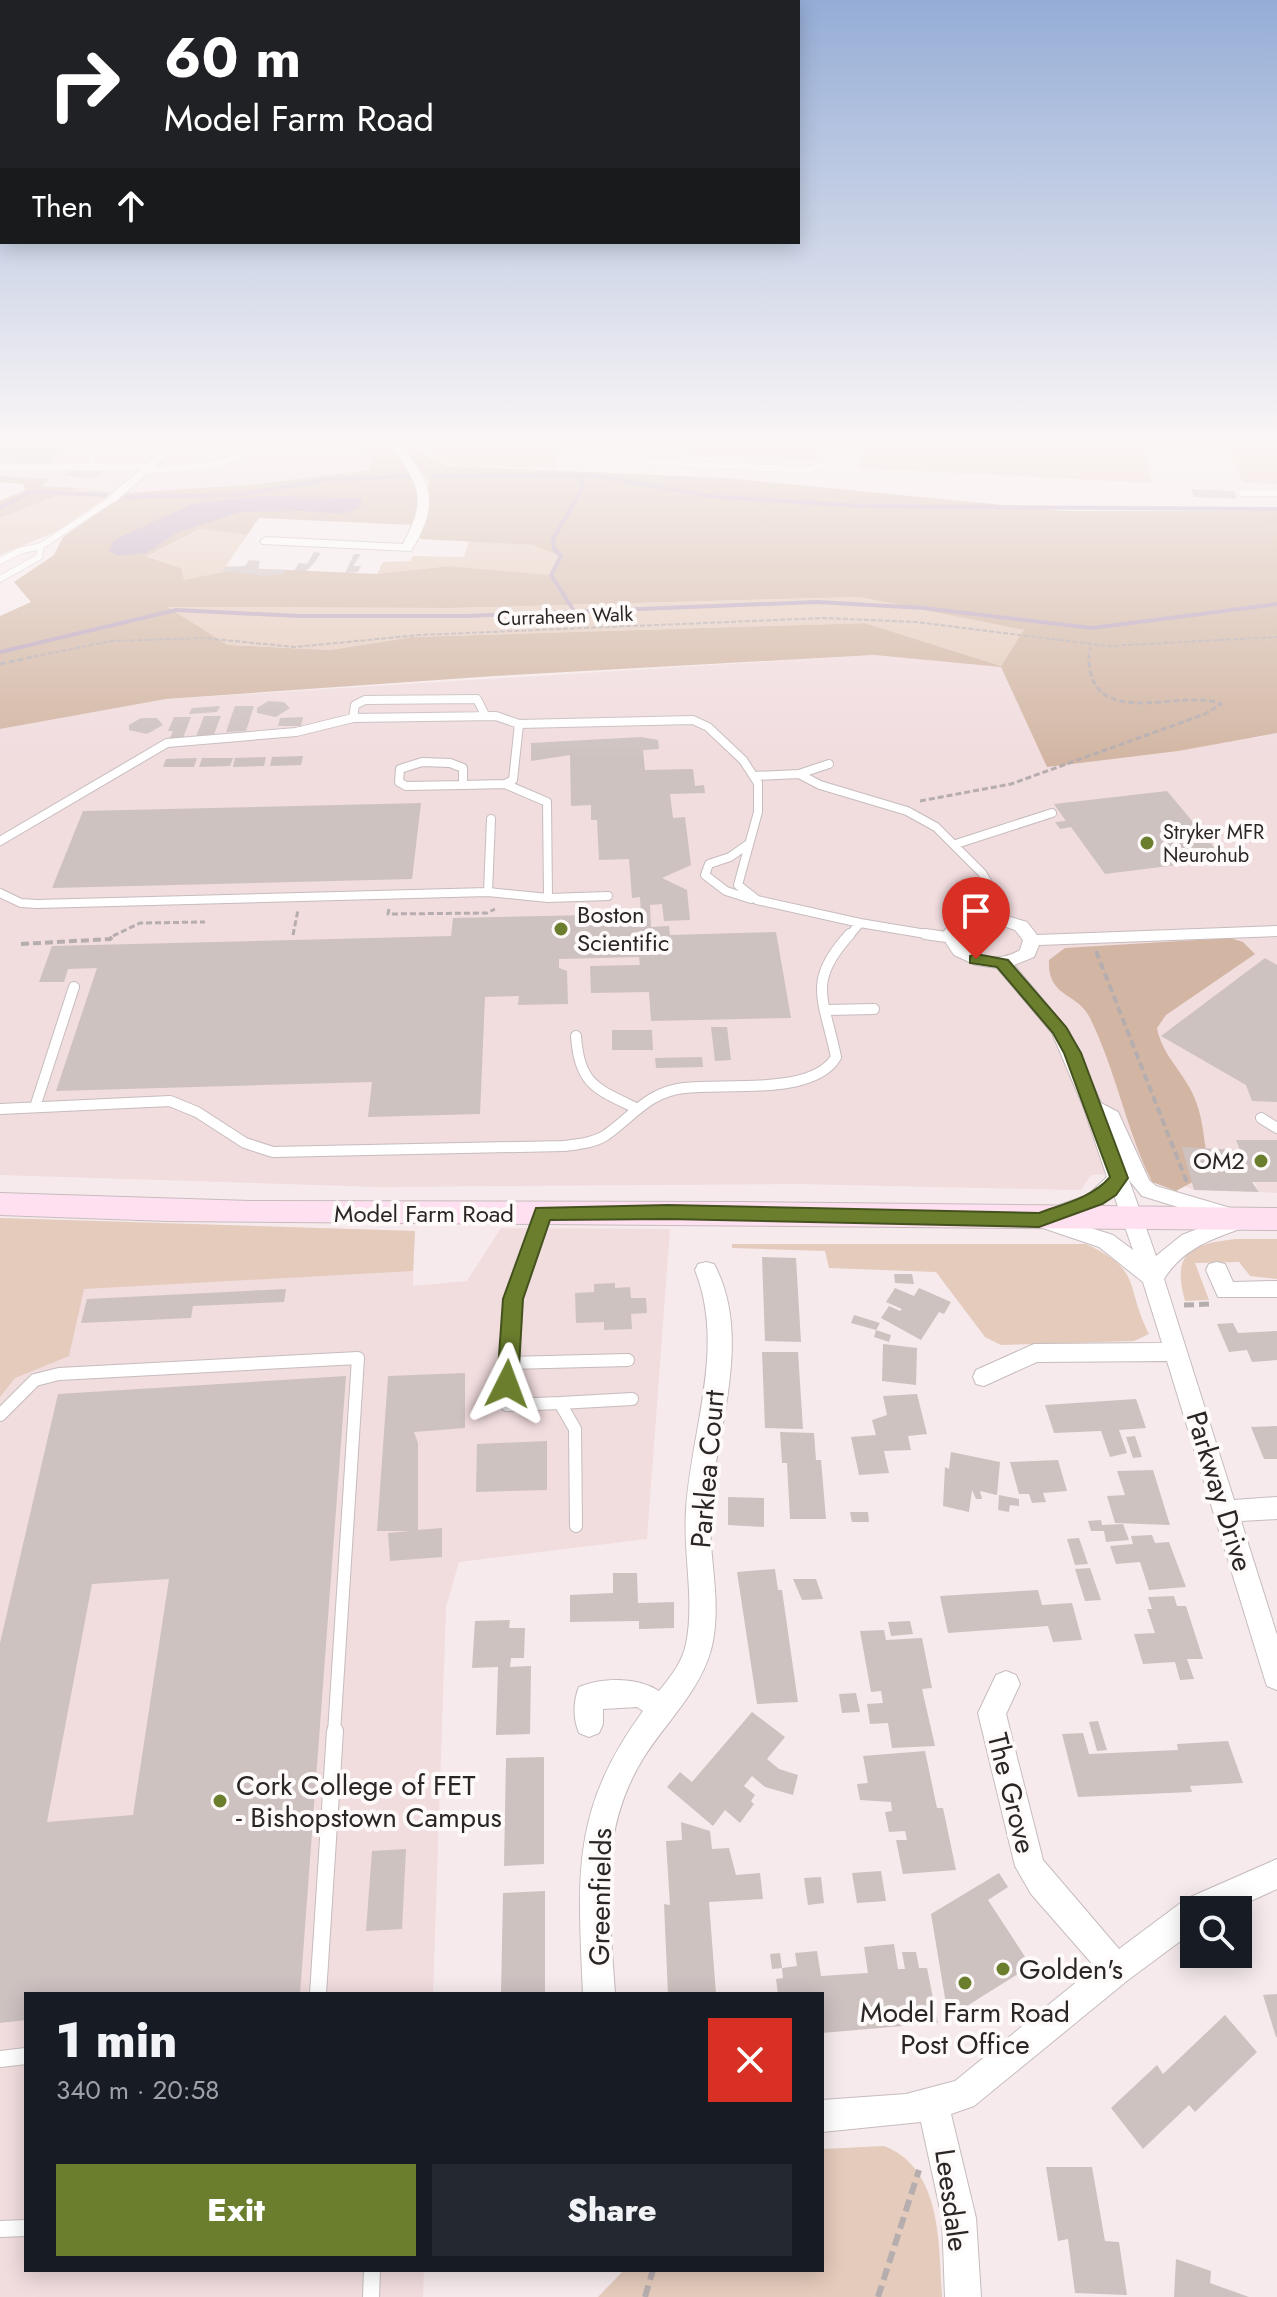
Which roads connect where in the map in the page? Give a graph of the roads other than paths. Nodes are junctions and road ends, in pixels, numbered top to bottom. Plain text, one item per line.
1 (41, 546) joint
2 (310, 546) edge
3 (408, 546) edge
4 (0, 561) edge
5 (0, 579) edge
6 (485, 715) junction
7 (353, 718) junction
8 (519, 724) junction
9 (829, 764) dead end
10 (799, 774) junction
11 (754, 776) junction
12 (505, 784) junction
13 (463, 785) junction
14 (1052, 813) dead end
15 (491, 819) dead end
16 (0, 841) edge
17 (749, 843) junction
18 (956, 844) junction
19 (488, 892) junction
20 (0, 893) edge
21 (608, 896) dead end
22 (548, 898) junction
23 (757, 900) junction
24 (992, 916) junction
25 (860, 923) junction
26 (1277, 931) edge
27 (953, 938) junction
28 (1032, 940) junction
29 (1002, 963) junction
30 (74, 987) dead end
31 (874, 1009) dead end
32 (827, 1010) junction
33 (576, 1036) dead end
34 (1093, 1106) junction
35 (35, 1107) junction
36 (636, 1108) junction
37 (0, 1109) edge
38 (1261, 1118) dead end
39 (1277, 1128) edge
40 (1119, 1178) junction
41 (0, 1204) edge
42 (543, 1213) junction
43 (1264, 1219) edge
44 (1039, 1220) junction
45 (1134, 1220) junction
46 (706, 1270) dead end
47 (1217, 1270) dead end
48 (1153, 1278) junction
49 (1277, 1289) edge
50 (1176, 1352) junction
51 (628, 1360) dead end
52 (507, 1363) junction
53 (984, 1377) dead end
54 (632, 1399) dead end
55 (560, 1403) junction
56 (0, 1415) edge
57 (1277, 1508) edge
58 (1225, 1511) junction
59 (576, 1526) dead end
60 (1277, 1677) edge
61 (1006, 1684) dead end
62 (662, 1708) junction
63 (589, 1724) dead end
64 (627, 1757) joint
65 (1277, 1874) edge
66 (1229, 1896) edge
67 (1180, 1923) edge
68 (1117, 1969) junction
69 (318, 1992) edge
70 (599, 1992) edge
71 (24, 2056) edge
72 (0, 2059) edge
73 (933, 2105) junction
74 (824, 2116) edge
75 (24, 2228) edge
76 (0, 2229) edge
77 (372, 2272) edge
78 (371, 2297) edge
79 (963, 2297) edge

1 - 4 lane
1 - 5 lane
2 - 3 street
6 - 7 lane
6 - 7 lane
6 - 8 lane
7 - 16 lane
8 - 11 lane
8 - 12 lane
9 - 10 lane
10 - 11 lane
10 - 18 lane
11 - 17 lane
12 - 13 lane
12 - 22 lane
13 - 13 lane
14 - 18 lane
15 - 19 lane
17 - 23 lane
17 - 23 lane
18 - 24 lane
19 - 20 lane
19 - 22 lane
21 - 22 lane
23 - 25 lane
24 - 27 street
24 - 28 street
25 - 27 lane
25 - 32 lane
26 - 28 street
27 - 29 street
28 - 29 street
29 - 34 street
30 - 35 lane
31 - 32 lane
32 - 36 lane
33 - 36 lane
34 - 40 street, Parkway Drive
34 - 43 street
35 - 36 lane
35 - 37 lane
38 - 39 lane
40 - 44 street
40 - 45 street, Parkway Drive
41 - 42 main road, Model Farm Road
42 - 44 main road, Model Farm Road
42 - 52 lane
43 - 45 main road, Model Farm Road
43 - 48 street
44 - 45 main road, Model Farm Road
44 - 48 street, Model Farm Road
45 - 48 street, Parkway Drive
46 - 62 street, Parklea Court
47 - 49 street
48 - 50 street, Parkway Drive
50 - 53 street
50 - 58 street, Parkway Drive
51 - 52 lane
52 - 55 lane
54 - 55 lane
55 - 59 lane
56 - 69 lane
57 - 58 street
58 - 60 street, Parkway Drive
61 - 68 street, The Grove
62 - 63 street
62 - 64 street, Parklea Court
64 - 70 street, Greenfields
65 - 66 street
67 - 68 street
68 - 73 street
71 - 72 lane
73 - 74 street
73 - 79 street, Leesdale
75 - 76 lane
77 - 78 lane

